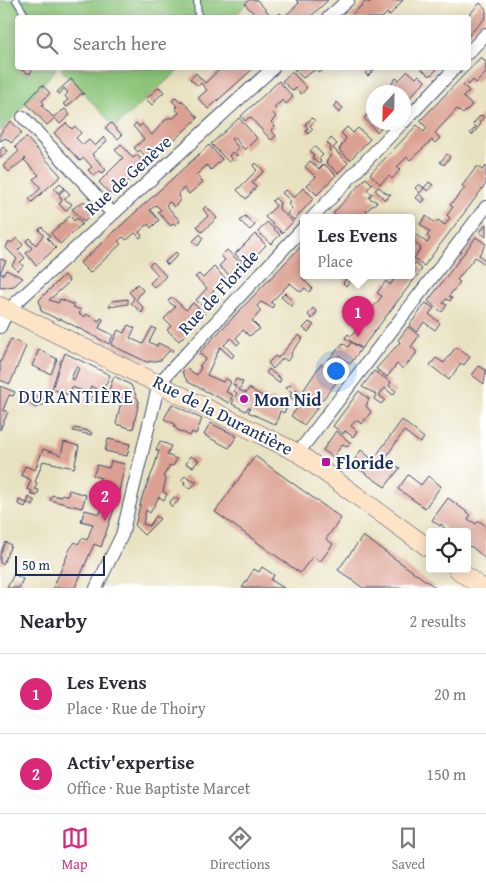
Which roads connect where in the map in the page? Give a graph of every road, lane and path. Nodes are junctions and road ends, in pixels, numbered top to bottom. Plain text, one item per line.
1 (16, 0) edge
2 (197, 0) edge
3 (348, 0) edge
4 (25, 15) edge
5 (198, 15) edge
6 (331, 15) edge
7 (486, 34) edge
8 (471, 50) edge
9 (271, 70) edge
10 (452, 70) edge
11 (411, 114) edge
12 (23, 117) dead end
13 (395, 130) edge
14 (486, 206) edge
15 (112, 213) junction
16 (316, 214) edge
17 (300, 231) edge
18 (4, 308) edge
19 (0, 328) edge
20 (159, 383) junction
21 (298, 453) junction
22 (426, 546) edge
23 (462, 573) edge
24 (96, 588) edge
25 (482, 588) edge

1 - 4 lane
2 - 5 lane
3 - 6 street
7 - 8 street
9 - 15 street, Rue de Genève
10 - 11 street
12 - 15 street
13 - 16 street
14 - 21 street
15 - 18 street, Rue de Genève
17 - 20 street, Rue de Floride
18 - 19 street
18 - 20 street, Rue de la Durantière
20 - 21 street, Rue de la Durantière
20 - 24 street
21 - 22 street, Rue de la Durantière
23 - 25 street

